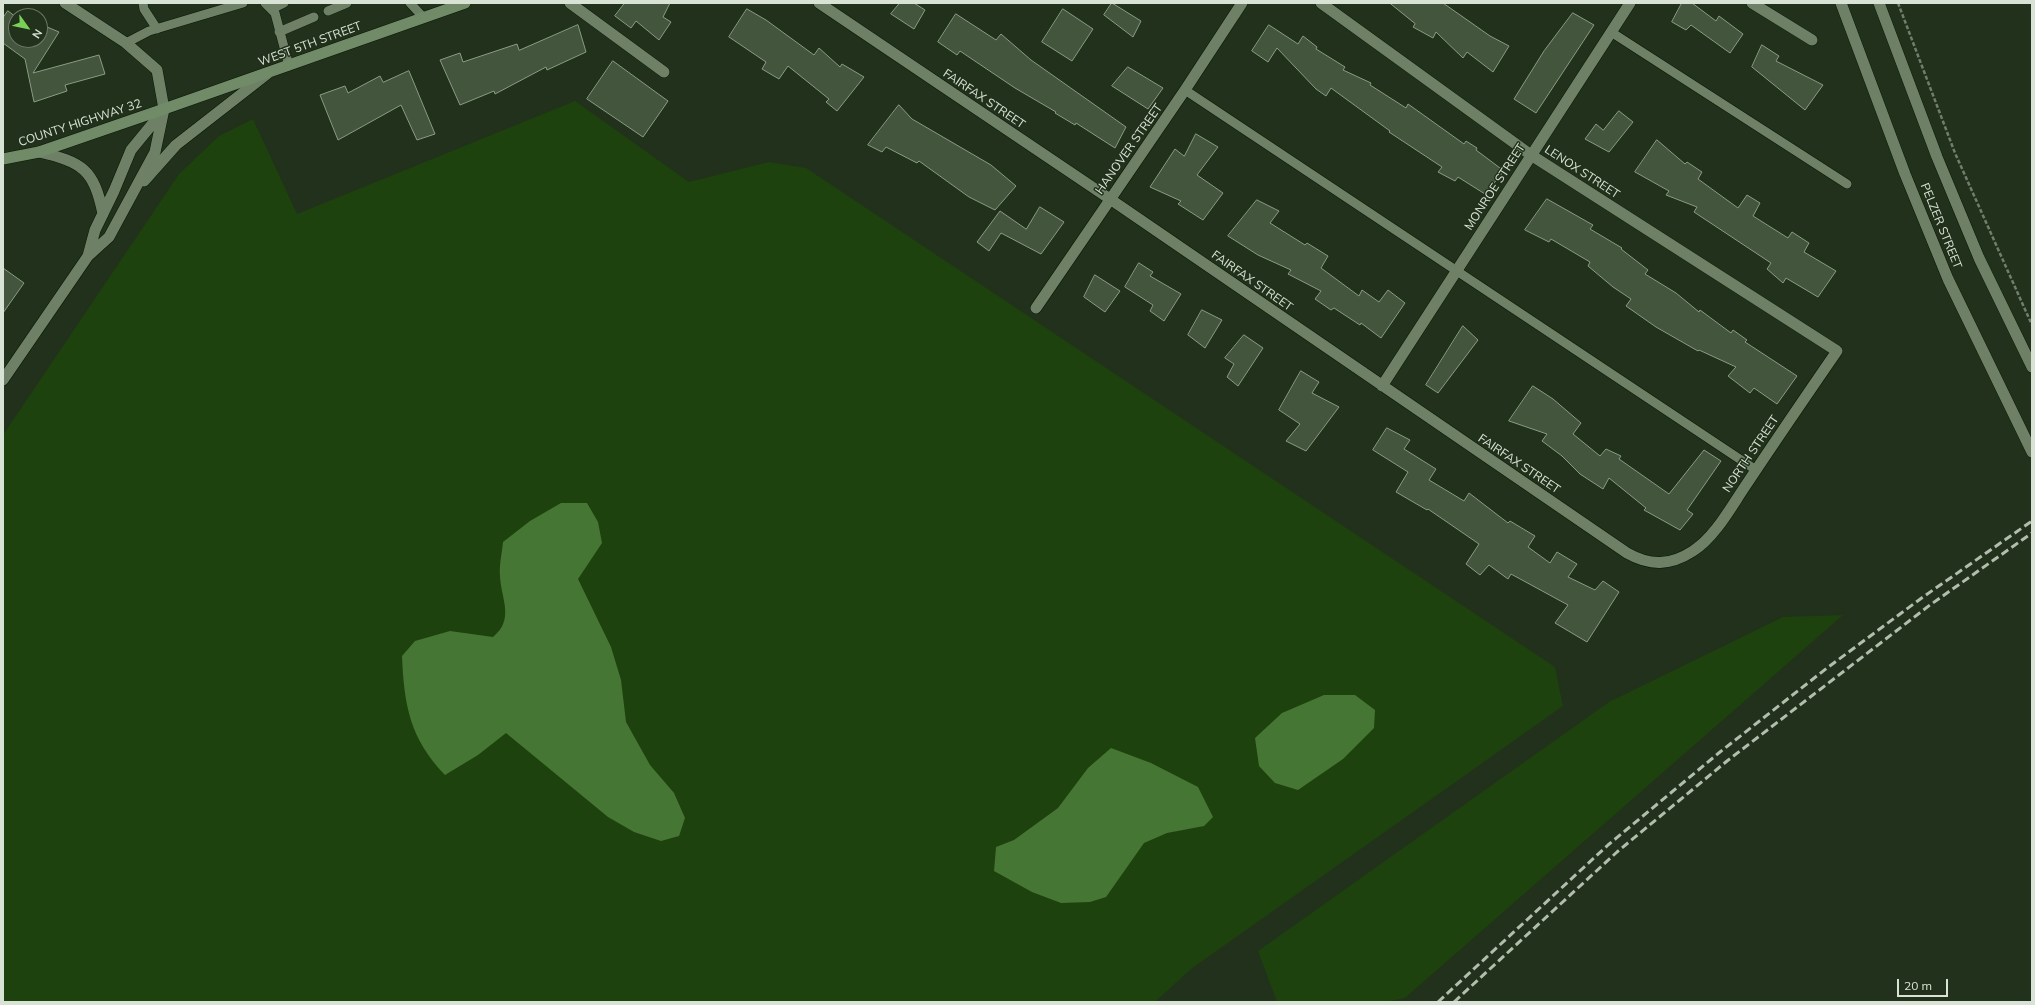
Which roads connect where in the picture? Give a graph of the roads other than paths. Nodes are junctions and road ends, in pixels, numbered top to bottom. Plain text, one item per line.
1 (65, 3) edge
2 (143, 3) edge
3 (243, 3) edge
4 (284, 3) edge
5 (347, 3) edge
6 (410, 3) edge
7 (465, 3) edge
8 (570, 3) edge
9 (819, 3) edge
10 (1242, 3) edge
11 (1321, 3) edge
12 (1630, 3) edge
13 (1752, 3) edge
14 (1841, 3) edge
15 (1879, 3) edge
16 (269, 6) edge
17 (328, 11) dead end
18 (314, 17) dead end
19 (423, 17) junction
20 (157, 29) junction
21 (279, 32) junction
22 (1611, 32) junction
23 (1812, 40) dead end
24 (126, 43) junction
25 (289, 66) junction
26 (664, 72) dead end
27 (268, 73) junction
28 (1185, 90) junction
29 (164, 109) junction
30 (39, 152) junction
31 (1531, 155) junction
32 (3, 159) edge
33 (1847, 184) dead end
34 (132, 195) junction
35 (1110, 199) junction
36 (103, 214) junction
37 (88, 256) junction
38 (1456, 271) junction
39 (1036, 308) dead end
40 (1837, 351) joint
41 (2032, 366) edge
42 (3, 380) edge
43 (1382, 386) junction
44 (2032, 452) edge
45 (1756, 470) junction
46 (1676, 560) joint

1 - 24 street
2 - 20 lane
3 - 20 lane
4 - 16 lane
5 - 17 lane
6 - 19 lane
7 - 19 main road, WEST 5TH STREET
8 - 26 street
9 - 35 street, FAIRFAX STREET
10 - 28 street, HANOVER STREET
11 - 31 street, LENOX STREET
12 - 22 street, MONROE STREET
13 - 23 street
14 - 44 street, PELZER STREET
15 - 41 street, PELZER STREET
16 - 21 lane
18 - 21 lane
19 - 25 main road, WEST 5TH STREET
20 - 24 lane
21 - 25 lane
22 - 31 street, MONROE STREET
22 - 33 lane
24 - 29 street
25 - 27 main road, WEST 5TH STREET
27 - 29 main road, WEST 5TH STREET
27 - 34 street
28 - 35 street, HANOVER STREET
28 - 38 lane
29 - 30 main road, COUNTY HIGHWAY 32
29 - 34 street
29 - 36 street
30 - 32 main road, COUNTY HIGHWAY 32
30 - 36 street
31 - 38 street, MONROE STREET
31 - 40 street, LENOX STREET
34 - 37 street
35 - 39 street, HANOVER STREET
35 - 43 street, FAIRFAX STREET
36 - 37 street
37 - 42 street
38 - 43 street, MONROE STREET
38 - 45 lane
40 - 45 street, NORTH STREET
43 - 46 street, FAIRFAX STREET
45 - 46 street, NORTH STREET

